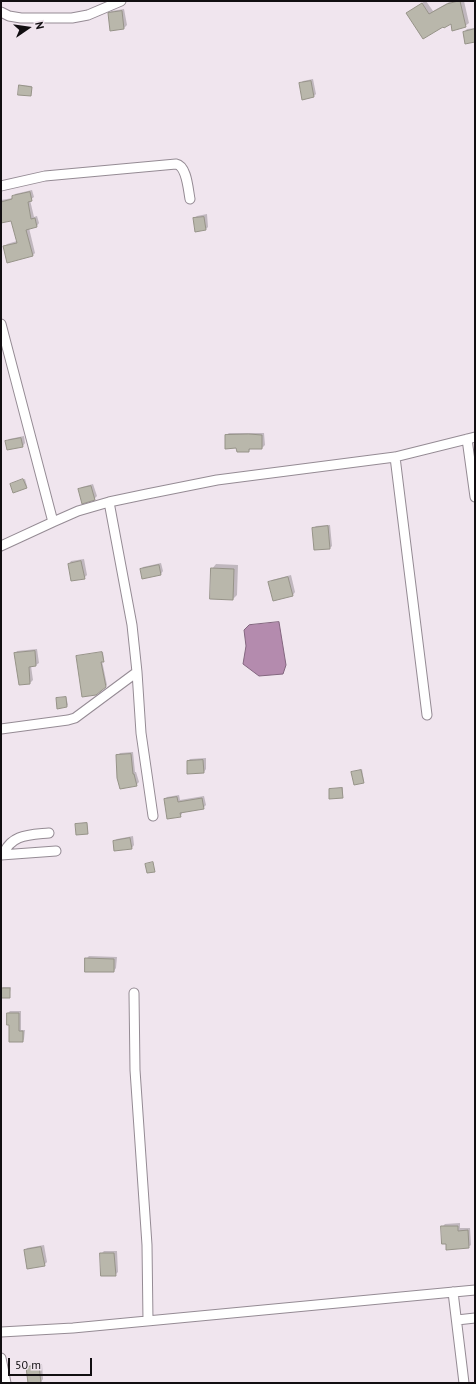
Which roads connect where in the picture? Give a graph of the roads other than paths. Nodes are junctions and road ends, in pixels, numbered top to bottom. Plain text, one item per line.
1 (121, 1) edge
2 (1, 12) edge
3 (1, 186) edge
4 (190, 199) dead end
5 (1, 324) edge
6 (471, 438) edge
7 (395, 457) junction
8 (475, 497) edge
9 (109, 502) junction
10 (53, 522) junction
11 (1, 546) edge
12 (137, 672) junction
13 (427, 715) dead end
14 (1, 729) edge
15 (153, 816) dead end
16 (49, 833) dead end
17 (56, 851) dead end
18 (2, 855) edge
19 (134, 993) dead end
20 (475, 1290) edge
21 (453, 1292) junction
22 (475, 1318) edge
23 (457, 1320) junction
24 (148, 1321) junction
25 (1, 1332) edge
26 (1, 1359) edge
27 (6, 1383) edge
28 (464, 1383) edge

1 - 2 street
3 - 4 street
5 - 10 street
6 - 7 street
6 - 8 street
7 - 9 street
7 - 13 street
9 - 10 street
9 - 12 street
10 - 11 street
12 - 14 street
12 - 15 street
16 - 18 street
17 - 18 street
19 - 24 street
20 - 21 street
21 - 23 street
21 - 24 street
22 - 23 street
23 - 28 street
24 - 25 street
26 - 27 street

